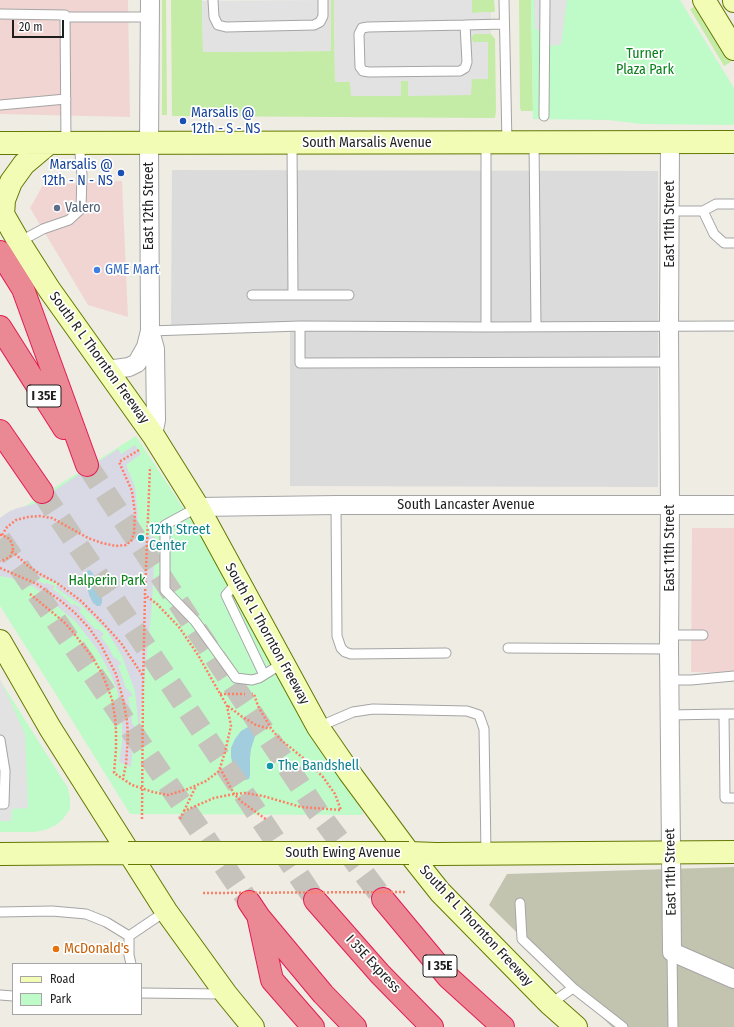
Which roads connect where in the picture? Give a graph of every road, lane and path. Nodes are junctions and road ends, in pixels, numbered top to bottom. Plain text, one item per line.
1 (213, 0) edge
2 (323, 0) edge
3 (504, 0) edge
4 (545, 0) edge
5 (704, 0) edge
6 (150, 8) edge
7 (0, 14) edge
8 (65, 18) junction
9 (504, 24) junction
10 (465, 25) junction
11 (734, 49) edge
12 (66, 100) junction
13 (0, 105) edge
14 (544, 116) dead end
15 (292, 142) junction
16 (734, 142) edge
17 (0, 143) edge
18 (65, 143) junction
19 (149, 143) junction
20 (496, 143) junction
21 (534, 143) junction
22 (670, 143) junction
23 (734, 204) edge
24 (670, 211) junction
25 (703, 211) junction
26 (1, 212) edge
27 (19, 242) junction
28 (734, 243) edge
29 (0, 252) edge
30 (252, 295) dead end
31 (293, 295) junction
32 (349, 296) dead end
33 (300, 326) junction
34 (669, 326) junction
35 (734, 326) edge
36 (0, 327) edge
37 (486, 327) junction
38 (536, 327) junction
39 (150, 331) junction
40 (669, 362) junction
41 (106, 368) junction
42 (0, 431) edge
43 (153, 434) junction
44 (150, 466) dead end
45 (42, 492) tunnel mouth
46 (336, 505) junction
47 (734, 505) edge
48 (670, 506) junction
49 (198, 507) junction
50 (1, 535) edge
51 (12, 551) junction
52 (0, 561) edge
53 (0, 568) edge
54 (238, 581) junction
55 (30, 594) dead end
56 (145, 595) junction
57 (703, 635) dead end
58 (0, 641) edge
59 (669, 642) junction
60 (508, 648) dead end
61 (446, 653) dead end
62 (283, 663) junction
63 (264, 675) junction
64 (144, 676) junction
65 (734, 676) edge
66 (669, 680) junction
67 (220, 694) junction
68 (227, 706) junction
69 (724, 714) junction
70 (734, 714) edge
71 (669, 715) junction
72 (318, 727) junction
73 (272, 730) junction
74 (0, 740) edge
75 (220, 768) junction
76 (123, 779) junction
77 (196, 785) junction
78 (142, 789) junction
79 (234, 794) junction
80 (734, 798) edge
81 (0, 804) edge
82 (184, 811) junction
83 (142, 819) dead end
84 (180, 819) dead end
85 (267, 820) dead end
86 (128, 852) junction
87 (670, 852) junction
88 (734, 852) edge
89 (0, 854) edge
90 (409, 854) junction
91 (486, 854) junction
92 (203, 892) dead end
93 (405, 892) dead end
94 (383, 899) tunnel mouth
95 (315, 900) tunnel mouth
96 (520, 904) dead end
97 (166, 911) junction
98 (0, 912) edge
99 (129, 936) junction
100 (672, 952) junction
101 (131, 963) edge
102 (734, 979) edge
103 (573, 988) junction
104 (142, 993) edge
105 (226, 994) junction
106 (0, 995) edge
107 (12, 996) edge
108 (550, 1004) junction
109 (253, 1027) edge
110 (313, 1027) edge
111 (355, 1027) edge
112 (432, 1027) edge
113 (503, 1027) edge
114 (576, 1027) edge
115 (623, 1027) edge
116 (673, 1027) edge

1 - 2 lane
3 - 9 lane
4 - 14 lane
5 - 11 main road
6 - 8 lane
6 - 19 street, East 12th Street
7 - 8 lane
8 - 12 lane
9 - 10 lane
9 - 20 lane
10 - 10 lane
12 - 13 lane
12 - 18 lane
15 - 19 main road, South Marsalis Avenue
15 - 20 main road, South Marsalis Avenue
15 - 31 lane
16 - 22 main road, South Marsalis Avenue
17 - 18 main road, South Marsalis Avenue
18 - 19 main road, South Marsalis Avenue
18 - 26 main road
18 - 27 lane
19 - 39 street, East 12th Street
20 - 21 main road, South Marsalis Avenue
20 - 37 lane
21 - 22 main road, South Marsalis Avenue
21 - 38 lane
22 - 24 street, East 11th Street
23 - 25 lane
24 - 25 lane
24 - 34 street, East 11th Street
25 - 28 lane
26 - 27 main road, South R L Thornton Freeway
27 - 41 main road, South R L Thornton Freeway
29 - 36 highway, I 35E
30 - 31 lane
31 - 32 lane
33 - 37 lane
33 - 39 lane
33 - 40 lane
34 - 35 lane
34 - 38 lane
34 - 40 street, East 11th Street
37 - 38 lane
39 - 41 street
39 - 43 street, East 12th Street
40 - 48 street, East 11th Street
41 - 43 main road, South R L Thornton Freeway
42 - 45 highway
43 - 49 main road, South R L Thornton Freeway
43 - 50 path
44 - 56 path
46 - 48 street, South Lancaster Avenue
46 - 49 street, South Lancaster Avenue
46 - 61 lane
47 - 48 street, South Lancaster Avenue
48 - 59 street, East 11th Street
49 - 54 main road, South R L Thornton Freeway
49 - 63 lane
50 - 51 path
51 - 52 path
51 - 64 path
53 - 76 path
54 - 62 main road, South R L Thornton Freeway
54 - 63 lane
55 - 76 path
56 - 64 path
56 - 67 path
57 - 59 lane
58 - 86 main road
59 - 60 lane
59 - 66 street, East 11th Street
62 - 63 lane
62 - 72 main road, South R L Thornton Freeway
64 - 78 path
65 - 66 lane
66 - 71 street, East 11th Street
67 - 68 path
67 - 73 path
68 - 73 path
68 - 75 path
69 - 70 lane
69 - 71 lane
69 - 80 lane
71 - 87 street, East 11th Street
72 - 90 main road, South R L Thornton Freeway
72 - 91 lane
73 - 79 path
74 - 81 lane
75 - 77 path
75 - 79 path
76 - 78 path
77 - 78 path
77 - 82 path
78 - 83 path
79 - 82 path
79 - 85 path
82 - 84 path
86 - 89 main road, South Ewing Avenue
86 - 90 main road, South Ewing Avenue, bridge
86 - 97 main road
87 - 88 main road, South Ewing Avenue
87 - 91 main road, South Ewing Avenue
87 - 100 street, East 11th Street
90 - 91 main road, South Ewing Avenue
90 - 108 main road, South R L Thornton Freeway
92 - 93 path, bridge
94 - 113 highway, I 35E
95 - 112 highway, I 35E Express
96 - 103 lane
97 - 99 lane
97 - 105 main road
98 - 99 lane
99 - 101 lane
100 - 102 street
100 - 116 lane
103 - 108 lane
103 - 115 lane
104 - 105 lane
105 - 109 main road
106 - 107 lane
108 - 114 main road, South R L Thornton Freeway
110 - 111 highway

